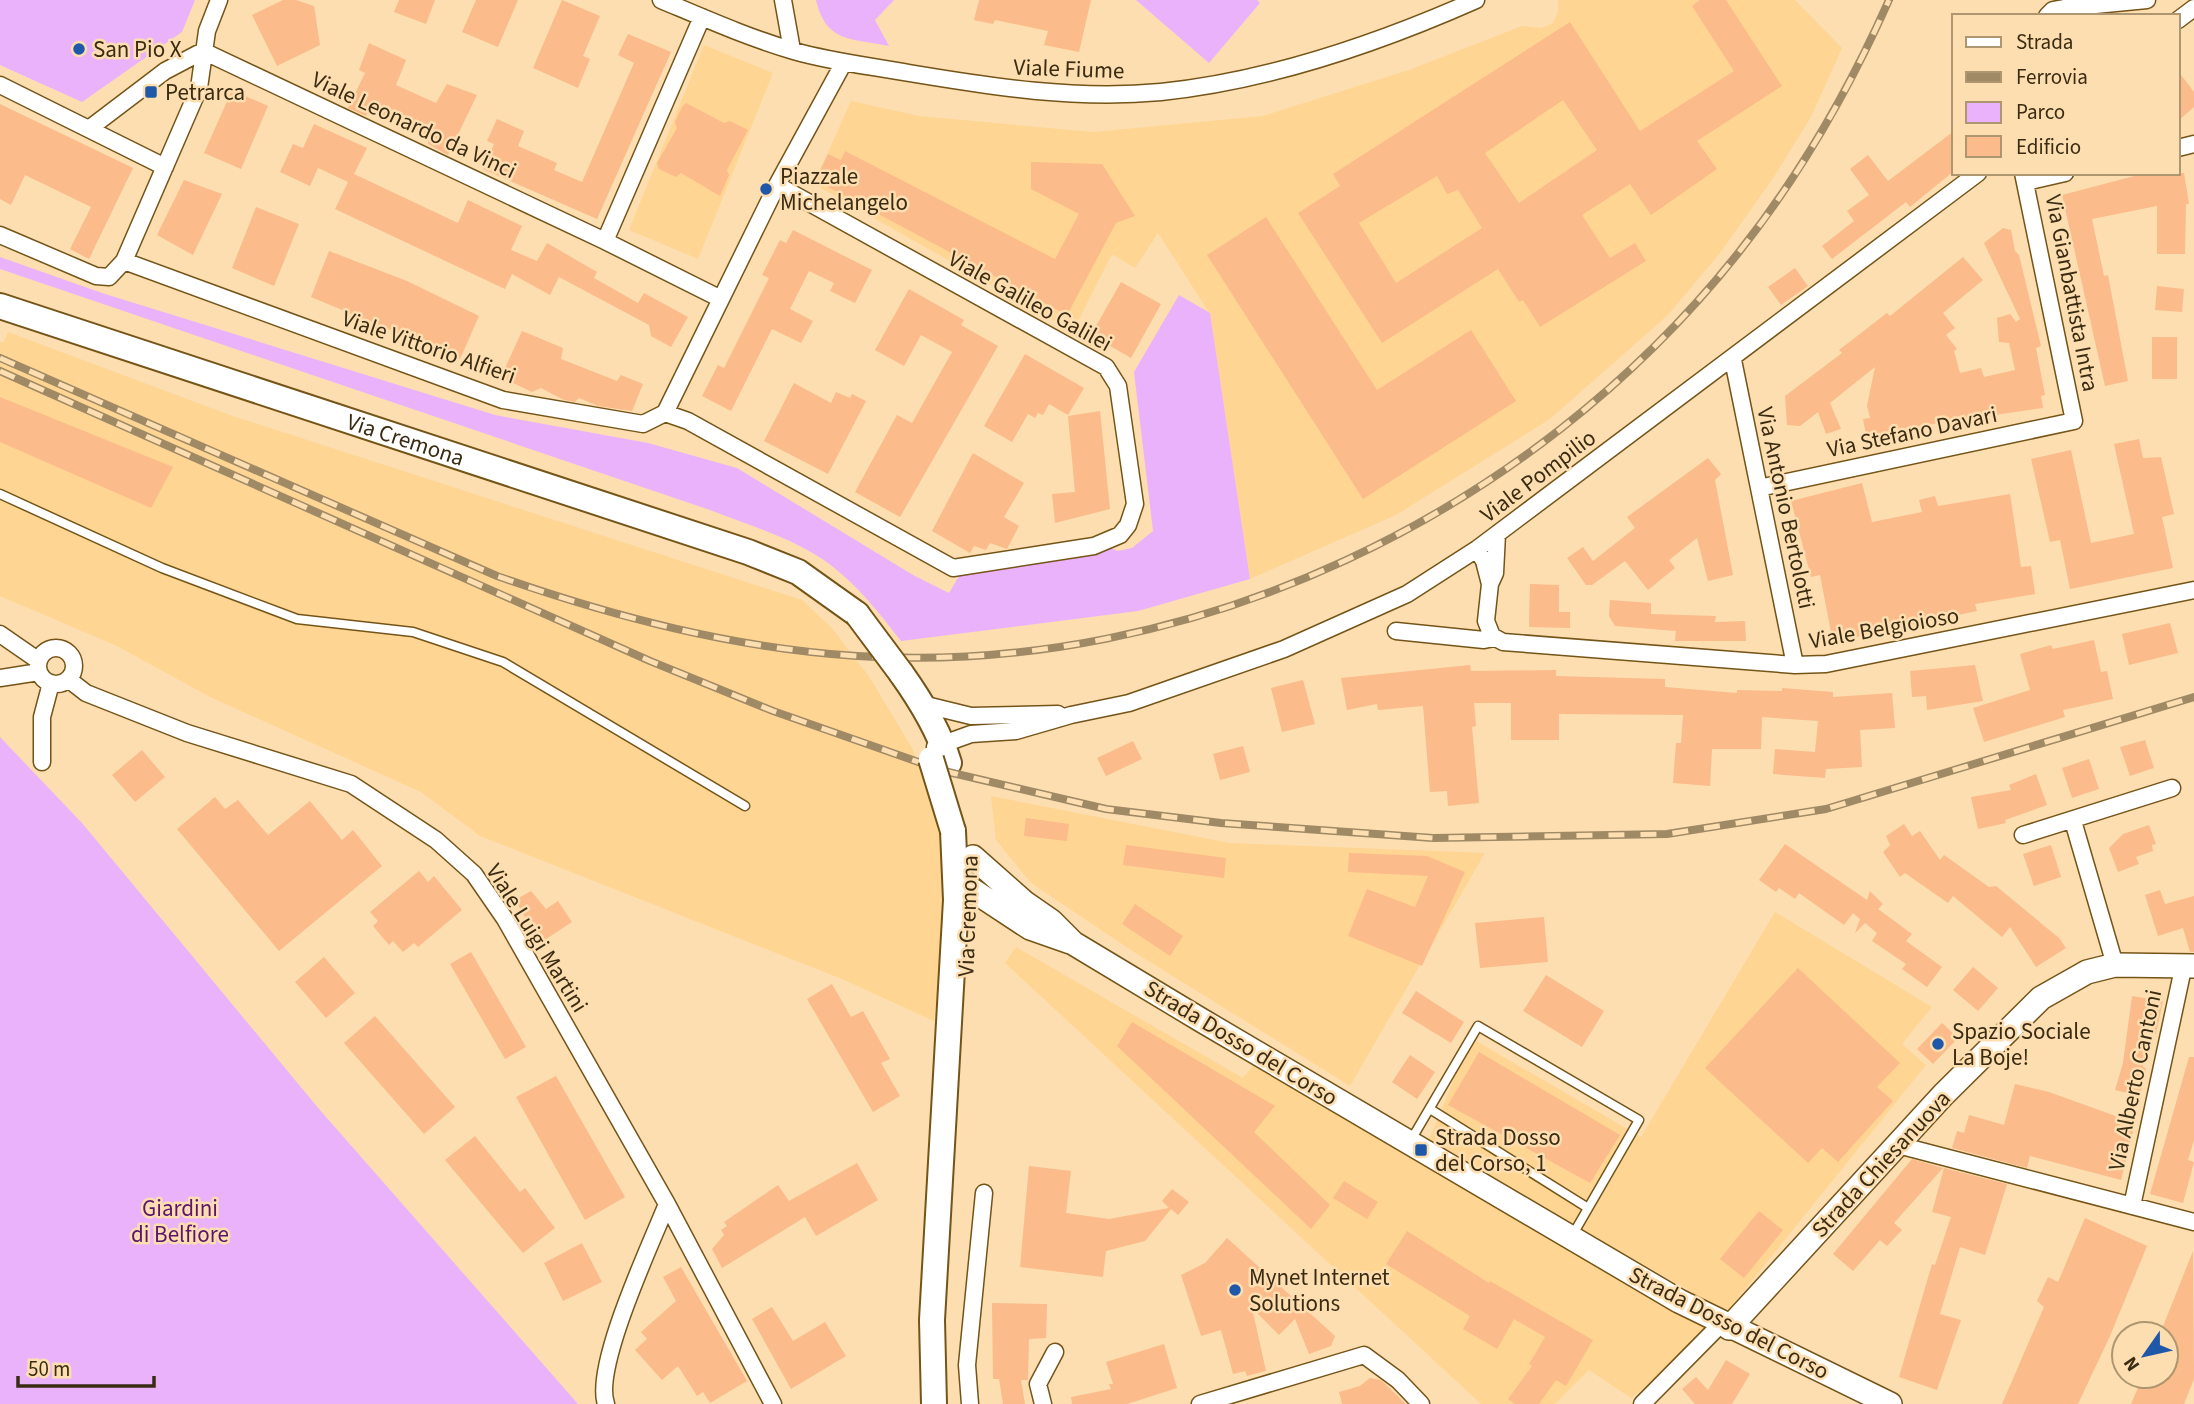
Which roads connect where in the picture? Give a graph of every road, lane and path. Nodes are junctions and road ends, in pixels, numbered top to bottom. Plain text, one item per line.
1 (219, 0) edge
2 (661, 0) edge
3 (783, 0) edge
4 (1476, 0) edge
5 (2147, 0) edge
6 (2050, 14) edge
7 (702, 17) junction
8 (792, 50) junction
9 (202, 51) junction
10 (843, 64) junction
11 (0, 85) edge
12 (90, 128) junction
13 (165, 167) junction
14 (1975, 175) edge
15 (2049, 175) edge
16 (2025, 178) edge
17 (777, 186) junction
18 (0, 235) edge
19 (605, 241) junction
20 (124, 261) junction
21 (721, 299) junction
22 (0, 306) edge
23 (1732, 360) junction
24 (665, 414) junction
25 (2074, 421) joint
26 (1759, 488) junction
27 (0, 494) edge
28 (1497, 534) junction
29 (1477, 549) junction
30 (1490, 584) junction
31 (2194, 590) edge
32 (1486, 621) junction
33 (1396, 631) dead end
34 (0, 634) edge
35 (1458, 635) junction
36 (1494, 638) junction
37 (1796, 665) junction
38 (43, 672) junction
39 (892, 674) junction
40 (0, 678) edge
41 (68, 679) junction
42 (922, 704) junction
43 (1070, 715) junction
44 (938, 754) junction
45 (41, 762) dead end
46 (2172, 788) dead end
47 (745, 806) dead end
48 (2073, 821) junction
49 (961, 831) junction
50 (2023, 835) dead end
51 (973, 857) junction
52 (962, 891) junction
53 (1073, 943) junction
54 (960, 955) junction
55 (2115, 965) junction
56 (2189, 965) edge
57 (1430, 1109) junction
58 (1410, 1143) junction
59 (1898, 1145) junction
60 (984, 1193) dead end
61 (667, 1204) junction
62 (2132, 1206) junction
63 (1588, 1208) junction
64 (2194, 1222) edge
65 (1571, 1238) junction
66 (1725, 1326) junction
67 (1055, 1352) dead end
68 (766, 1386) junction
69 (606, 1404) edge
70 (773, 1404) edge
71 (779, 1404) edge
72 (933, 1404) edge
73 (970, 1404) edge
74 (1043, 1404) edge
75 (1200, 1404) edge
76 (1421, 1404) edge
77 (1642, 1404) edge
78 (1890, 1404) edge

1 - 9 street
2 - 7 street, Viale Fiume
3 - 8 street
4 - 10 street, Viale Fiume
5 - 6 street
7 - 8 street, Viale Fiume
7 - 19 street
8 - 10 street, Viale Fiume
9 - 12 street
9 - 13 street
9 - 19 street, Viale Leonardo da Vinci
10 - 17 street
11 - 12 street
12 - 13 street
13 - 20 street
14 - 23 street, Viale Pompilio
15 - 16 street
16 - 25 street, Via Gianbattista Intra
17 - 21 street
17 - 24 street, Viale Galileo Galilei
18 - 20 street
19 - 21 street
20 - 24 street, Viale Vittorio Alfieri
21 - 24 street
22 - 39 main road, Via Cremona
23 - 26 street, Via Antonio Bertolotti
23 - 28 street, Viale Pompilio
25 - 26 street, Via Stefano Davari
26 - 37 street, Via Antonio Bertolotti
27 - 47 lane
28 - 29 street, Viale Pompilio
28 - 30 street
29 - 30 street
29 - 43 street, Viale Pompilio
30 - 32 street
31 - 37 street, Viale Belgioioso
32 - 35 street
32 - 36 street
33 - 35 street, Viale Belgioioso
34 - 38 street
35 - 36 street, Viale Belgioioso
36 - 37 street, Viale Belgioioso
38 - 40 street
38 - 41 street
38 - 41 street
38 - 45 street
39 - 42 main road, Via Cremona
39 - 44 main road, Via Cremona
41 - 61 street, Viale Luigi Martini
42 - 43 street, Viale Pompilio
42 - 44 main road, Via Cremona
43 - 44 street, Viale Pompilio
44 - 49 main road, Via Cremona, bridge
46 - 48 street
48 - 50 street
48 - 55 street
49 - 51 main road, Via Cremona
49 - 52 main road, Via Cremona
51 - 52 main road, Via Cremona
51 - 53 main road, Strada Dosso del Corso
52 - 53 main road, Strada Dosso del Corso
52 - 54 main road, Via Cremona
52 - 54 main road, Via Cremona
53 - 58 main road, Strada Dosso del Corso
54 - 72 main road, Via Cremona
55 - 56 main road, Strada Chiesanuova
55 - 59 main road, Strada Chiesanuova
56 - 62 street, Via Alberto Cantoni
57 - 58 lane
57 - 63 lane
57 - 63 lane
58 - 65 main road, Strada Dosso del Corso
59 - 62 street, Via Alberto Cantoni
59 - 66 main road, Strada Chiesanuova
60 - 73 street
61 - 68 street, Viale Luigi Martini
61 - 69 street
62 - 64 street, Via Alberto Cantoni
63 - 65 lane
65 - 66 main road, Strada Dosso del Corso
66 - 77 street
66 - 78 main road, Strada Dosso del Corso
67 - 74 street
68 - 70 street, Viale Luigi Martini
68 - 71 street, Viale Luigi Martini
75 - 76 street

